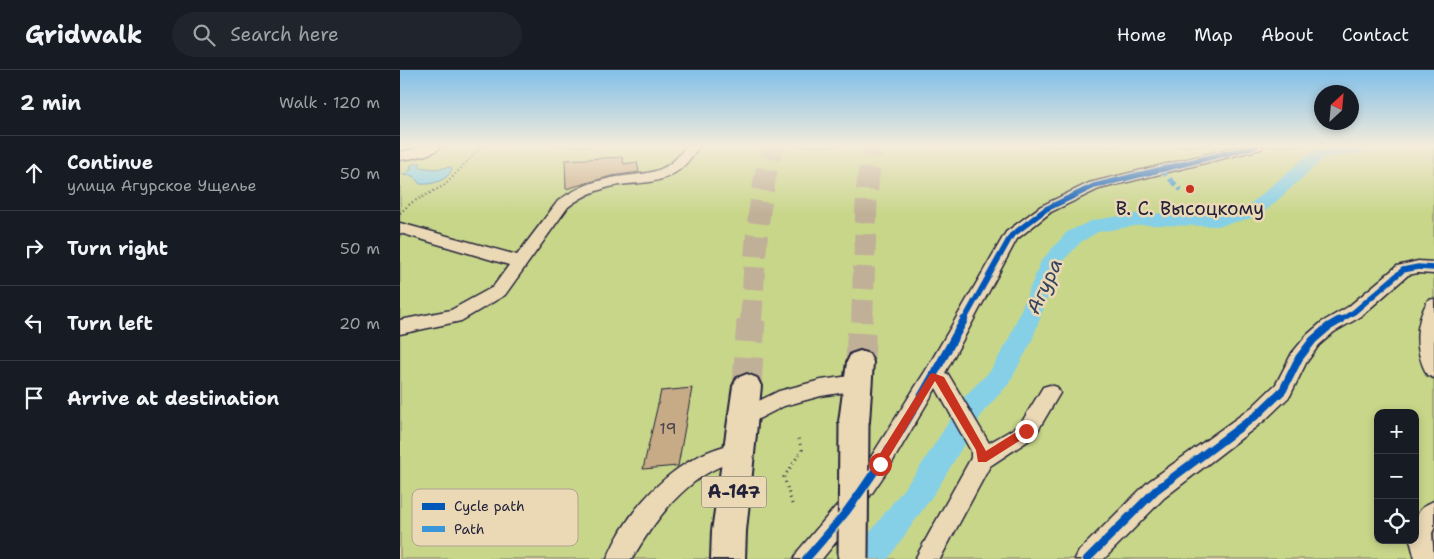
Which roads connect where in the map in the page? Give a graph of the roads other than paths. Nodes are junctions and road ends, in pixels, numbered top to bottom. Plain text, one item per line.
1 (673, 169) edge
2 (1164, 169) edge
3 (400, 228) edge
4 (522, 261) junction
5 (1434, 268) edge
6 (1434, 305) edge
7 (400, 327) edge
8 (1434, 370) edge
9 (858, 372) joint
10 (933, 376) junction
11 (747, 386) tunnel mouth
12 (1050, 393) dead end
13 (743, 418) junction
14 (738, 453) junction
15 (982, 454) junction
16 (1434, 512) edge
17 (728, 545) edge
18 (619, 559) edge
19 (806, 559) edge
20 (853, 559) edge
21 (927, 559) edge
22 (1087, 559) edge
23 (1428, 559) edge

1 - 4 street
2 - 10 street
3 - 4 street
4 - 7 street
5 - 22 street
6 - 8 street
9 - 13 street
9 - 20 highway, bridge
10 - 15 street
10 - 19 street
11 - 13 highway, А-147
12 - 15 street
13 - 14 highway, А-147
14 - 17 highway, А-147
14 - 18 street
15 - 21 street
16 - 23 street

